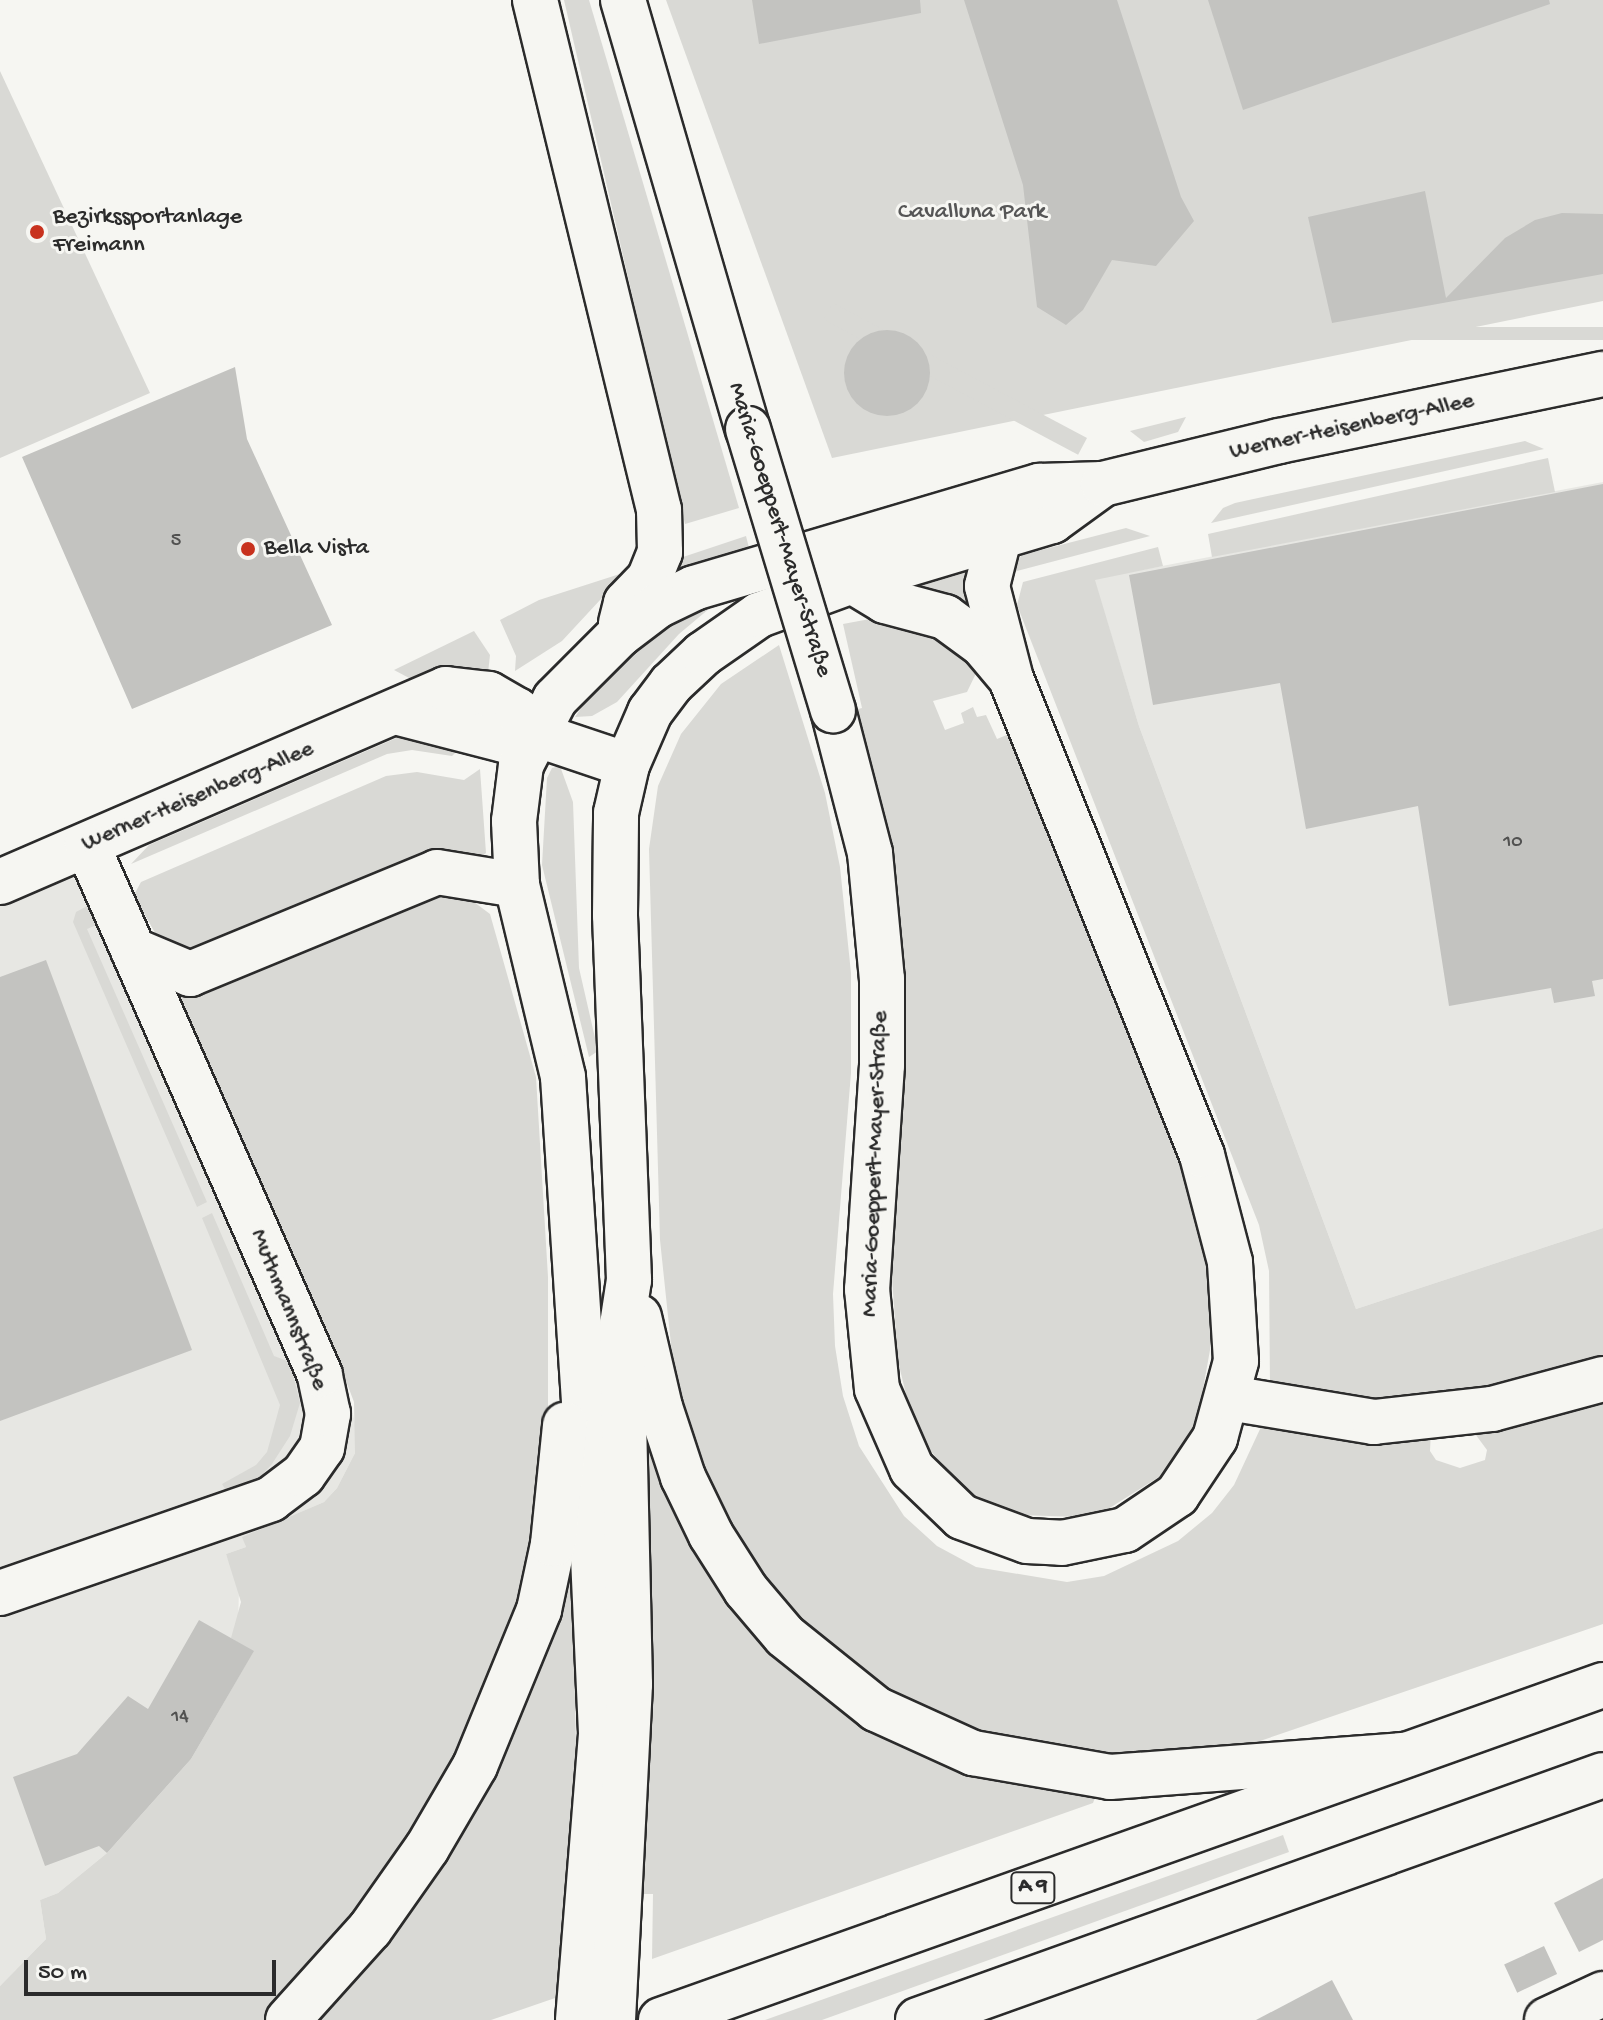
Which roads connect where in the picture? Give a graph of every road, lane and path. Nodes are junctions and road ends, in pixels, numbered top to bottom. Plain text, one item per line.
1 (535, 0) edge
2 (623, 0) edge
3 (1603, 374) edge
4 (1103, 484) junction
5 (999, 538) junction
6 (852, 581) junction
7 (619, 635) junction
8 (1011, 679) junction
9 (535, 734) junction
10 (627, 765) junction
11 (87, 845) junction
12 (0, 882) edge
13 (517, 885) junction
14 (133, 950) junction
15 (629, 1280) junction
16 (1603, 1379) edge
17 (580, 1394) junction
18 (1229, 1398) junction
19 (0, 1593) edge
20 (1603, 1685) edge
21 (1405, 1755) junction
22 (1603, 1775) edge
23 (602, 1953) junction
24 (1603, 1994) edge
25 (288, 2020) edge
26 (578, 2020) edge
27 (613, 2020) edge
28 (661, 2020) edge
29 (918, 2020) edge
30 (1547, 2020) edge

1 - 7 main road
2 - 18 main road, Maria-Goeppert-Mayer-Straße, bridge
3 - 4 main road, Werner-Heisenberg-Allee
4 - 5 main road, Werner-Heisenberg-Allee
4 - 7 main road, Werner-Heisenberg-Allee
5 - 6 main road, Werner-Heisenberg-Allee
5 - 8 main road, Maria-Goeppert-Mayer-Straße
6 - 8 main road, Maria-Goeppert-Mayer-Straße
6 - 10 main road, Werner-Heisenberg-Allee
7 - 9 main road, Werner-Heisenberg-Allee
8 - 18 main road, Maria-Goeppert-Mayer-Straße
9 - 10 main road, Werner-Heisenberg-Allee
9 - 11 main road, Werner-Heisenberg-Allee
9 - 13 main road, Werner-Heisenberg-Allee
10 - 15 main road
11 - 12 main road, Werner-Heisenberg-Allee
11 - 14 main road, Muthmannstraße
13 - 14 main road
13 - 17 main road, Werner-Heisenberg-Allee
14 - 19 main road, Muthmannstraße
15 - 21 main road
15 - 23 main road
16 - 18 main road
17 - 23 main road, Werner-Heisenberg-Allee
17 - 25 main road
20 - 21 main road, A 9
21 - 28 main road, A 9
22 - 29 main road
23 - 26 main road
23 - 27 main road
24 - 30 main road

